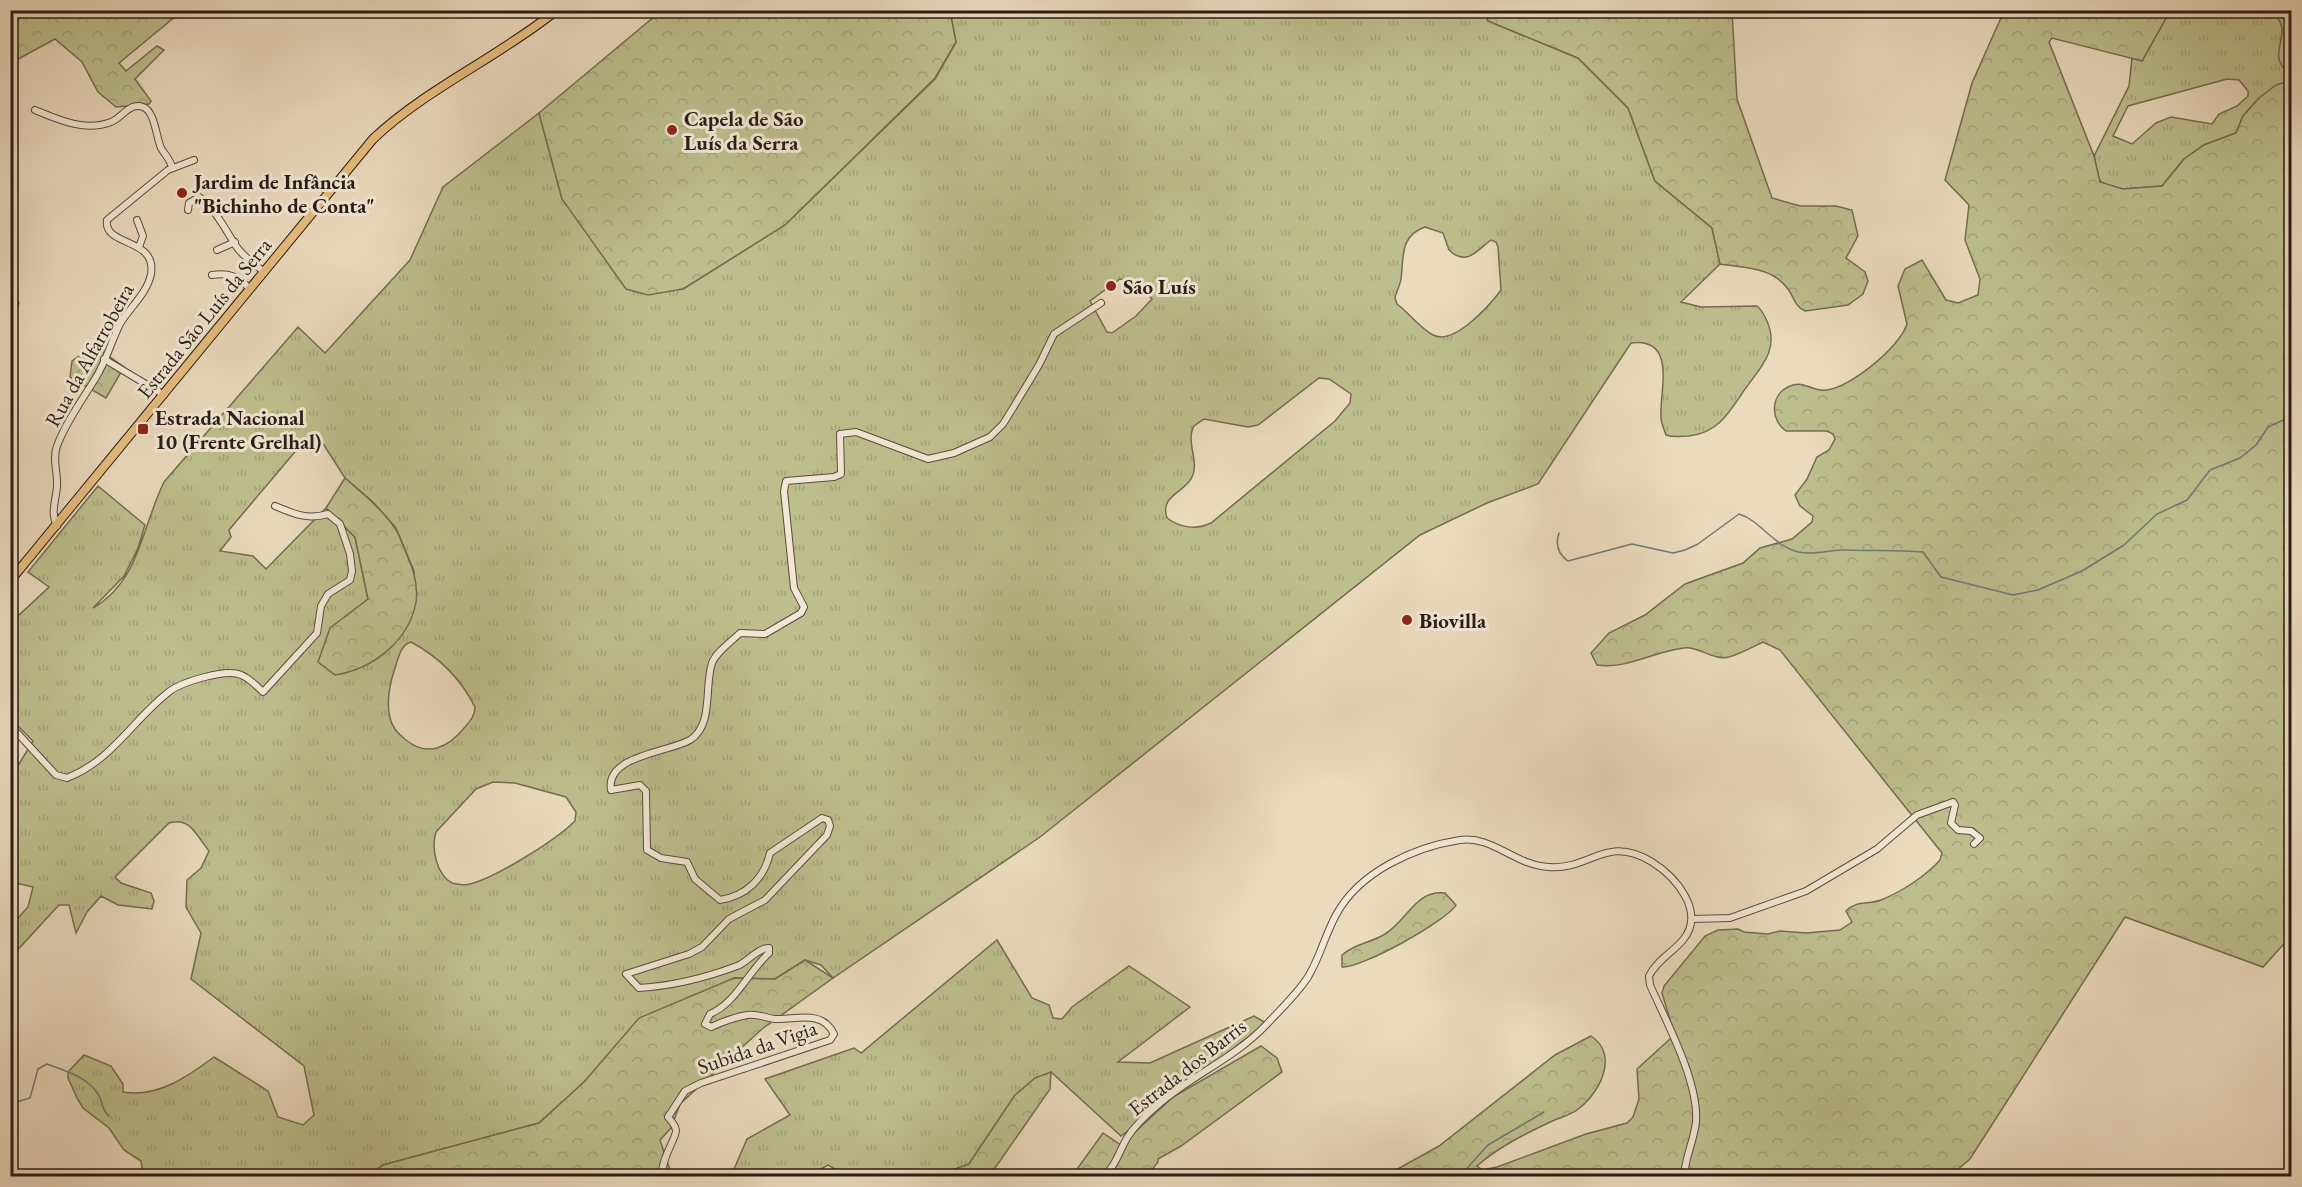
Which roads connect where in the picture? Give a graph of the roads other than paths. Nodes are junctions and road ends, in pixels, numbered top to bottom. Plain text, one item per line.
1 (557, 10) edge
2 (35, 110) dead end
3 (194, 160) dead end
4 (172, 168) junction
5 (188, 210) dead end
6 (137, 220) dead end
7 (235, 242) junction
8 (139, 247) junction
9 (217, 250) dead end
10 (264, 272) junction
11 (212, 275) dead end
12 (250, 289) junction
13 (1101, 303) dead end
14 (104, 359) junction
15 (164, 395) junction
16 (275, 506) dead end
17 (57, 526) junction
18 (10, 581) edge
19 (10, 725) edge
20 (1974, 844) dead end
21 (1693, 919) junction
22 (662, 1176) edge
23 (1104, 1176) edge
24 (1684, 1176) edge

1 - 10 main road, Estrada São Luís da Serra
2 - 4 street
3 - 4 street
4 - 8 street
5 - 7 street
6 - 8 street
7 - 9 street
7 - 10 street
8 - 14 street, Rua da Alfarrobeira
10 - 12 main road, Estrada São Luís da Serra
11 - 12 street
12 - 15 main road, Estrada São Luís da Serra
13 - 22 street, Subida da Vigia
14 - 15 street
14 - 17 street, Rua da Alfarrobeira
15 - 17 main road, Estrada São Luís da Serra
16 - 19 street
17 - 18 main road, Estrada São Luís da Serra
20 - 21 street
21 - 23 street, Estrada dos Barris
21 - 24 street

